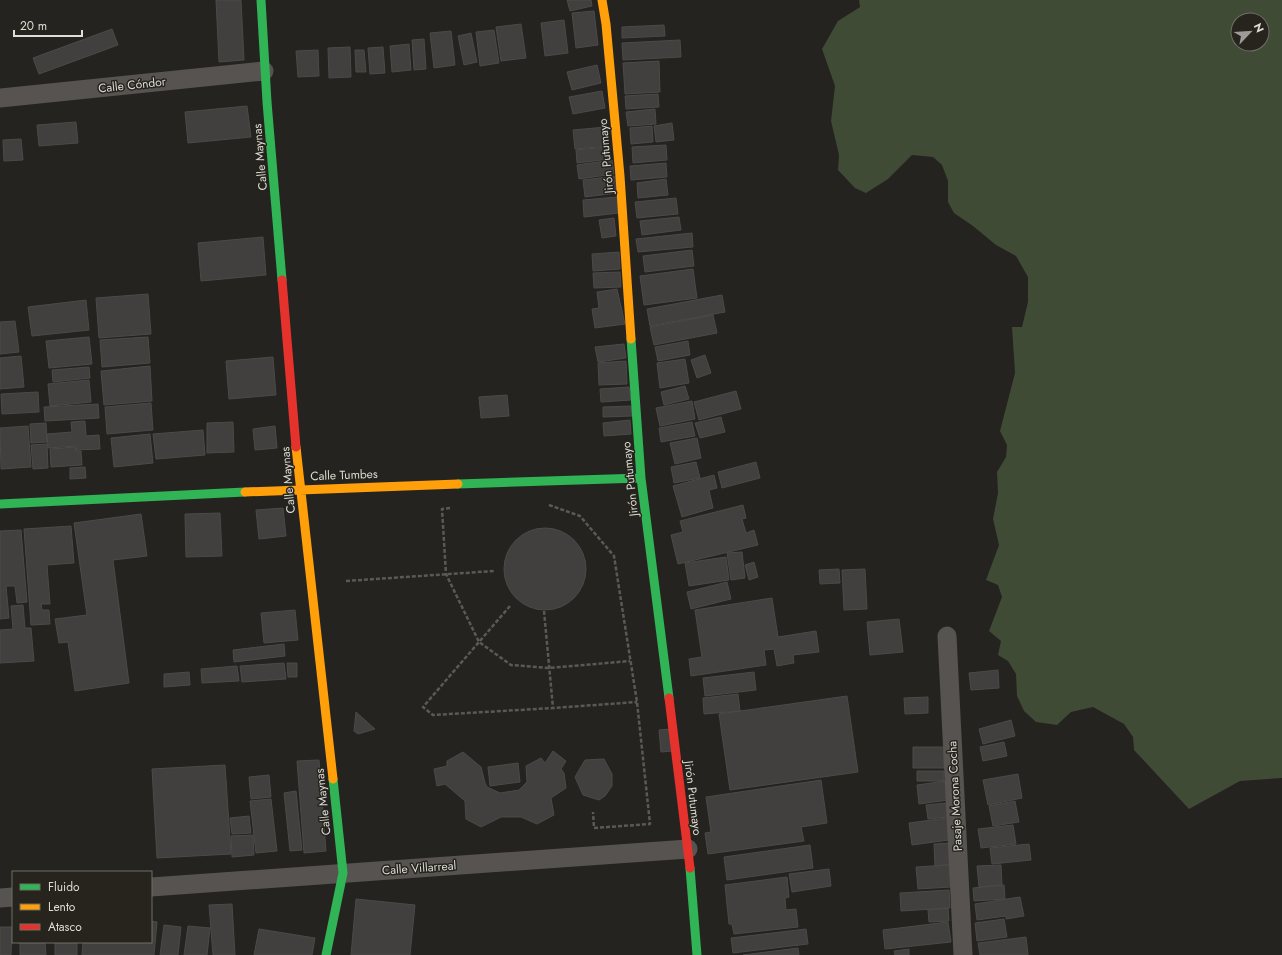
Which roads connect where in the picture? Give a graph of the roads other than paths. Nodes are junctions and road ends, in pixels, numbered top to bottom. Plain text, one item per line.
1 (261, 0) edge
2 (602, 0) edge
3 (264, 71) junction
4 (0, 98) edge
5 (641, 478) junction
6 (300, 488) junction
7 (0, 504) edge
8 (947, 636) dead end
9 (688, 849) junction
10 (344, 873) junction
11 (152, 887) edge
12 (12, 897) edge
13 (0, 898) edge
14 (326, 955) edge
15 (697, 955) edge
16 (962, 955) edge

1 - 3 street, Calle Maynas
2 - 5 street, Jirón Putumayo
3 - 4 street, Calle Cóndor
3 - 6 street, Calle Maynas
5 - 6 street, Calle Tumbes
5 - 9 street, Jirón Putumayo
6 - 7 street, Calle Tumbes
6 - 10 street, Calle Maynas
8 - 16 street, Pasaje Morona Cocha
9 - 10 street, Calle Villarreal
9 - 15 street, Jirón Putumayo
10 - 11 street, Calle Villarreal
10 - 14 street, Calle Maynas
12 - 13 street

